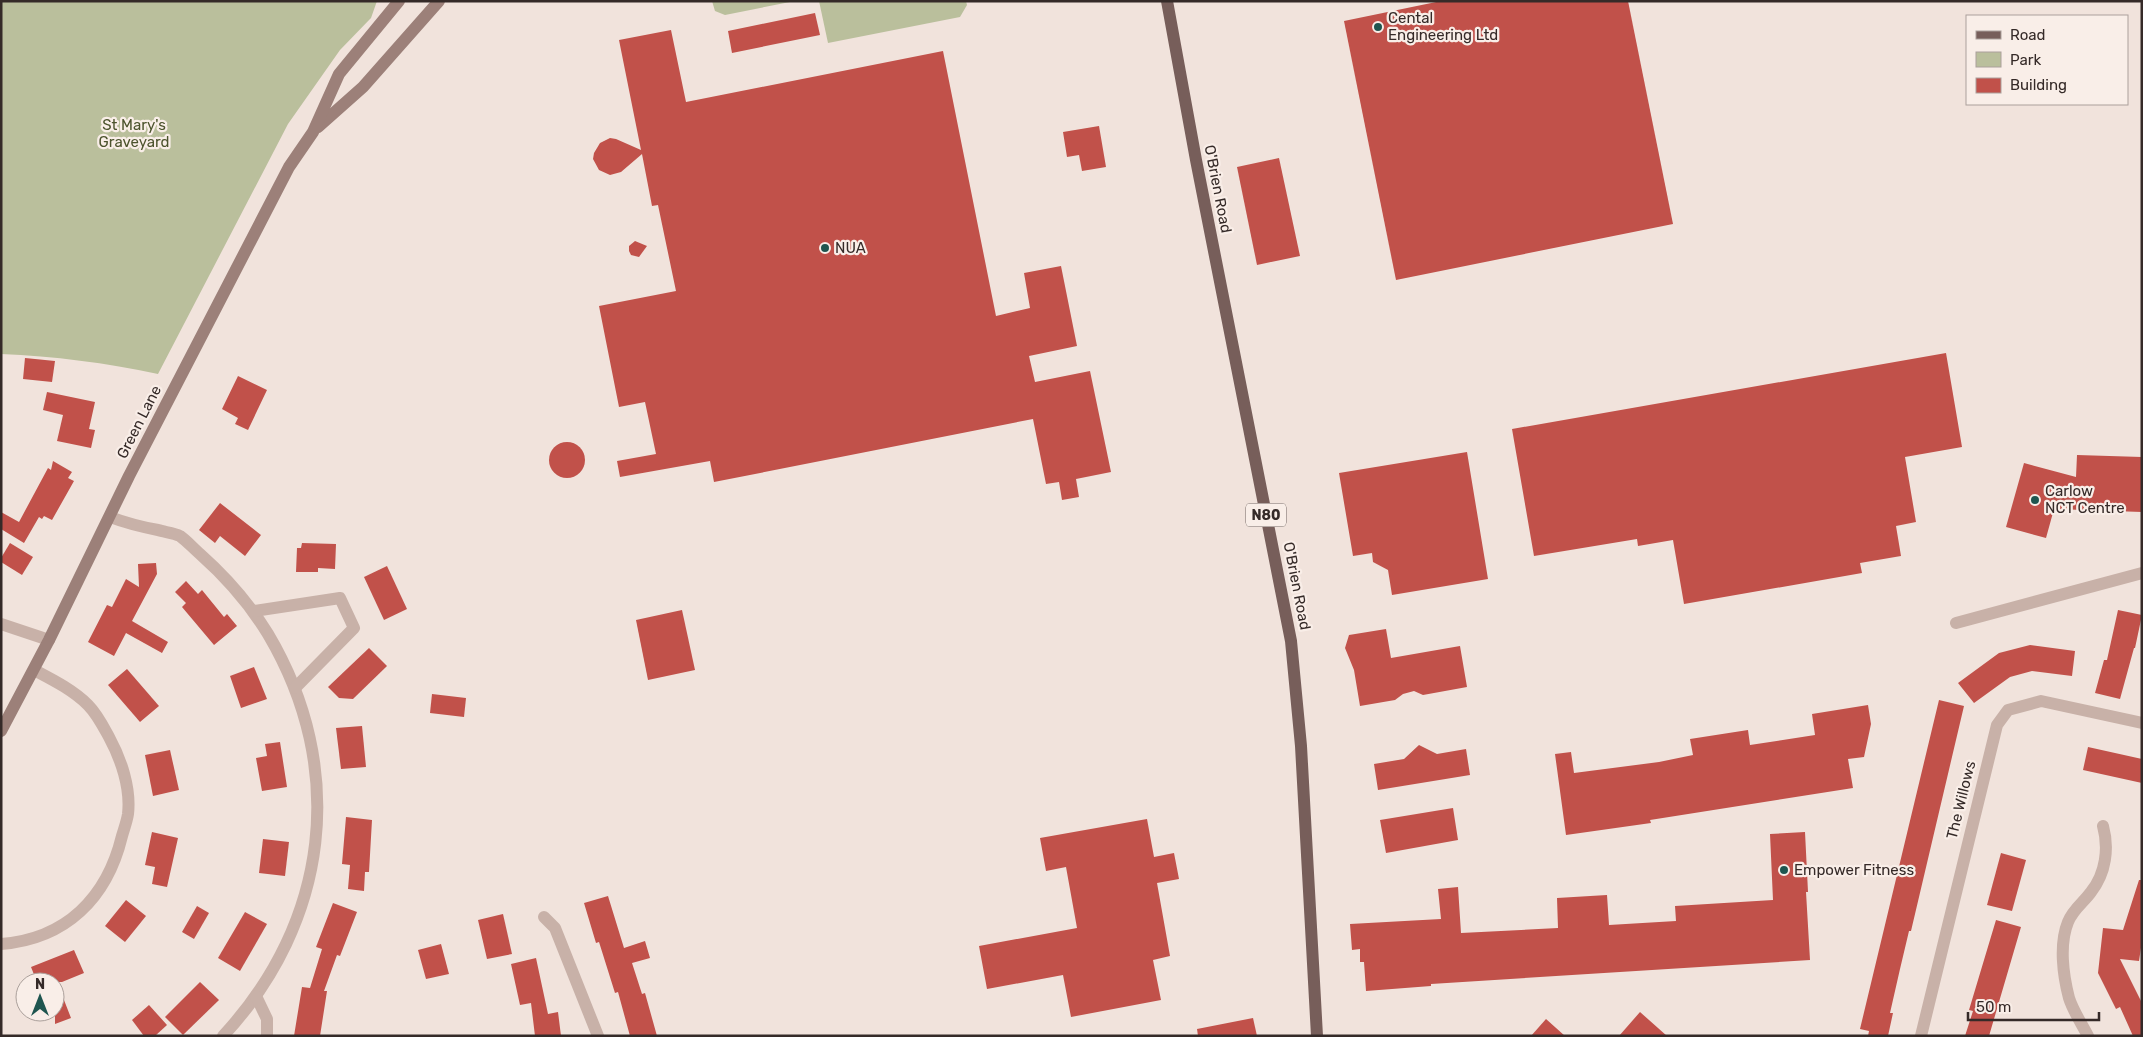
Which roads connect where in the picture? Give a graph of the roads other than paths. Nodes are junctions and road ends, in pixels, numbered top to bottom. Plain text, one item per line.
1 (386, 1) edge
2 (399, 1) edge
3 (438, 1) edge
4 (1167, 1) edge
5 (384, 19) junction
6 (313, 132) junction
7 (110, 517) junction
8 (2142, 573) edge
9 (254, 611) junction
10 (1956, 623) dead end
11 (1, 624) edge
12 (49, 640) junction
13 (34, 670) junction
14 (295, 688) junction
15 (2142, 723) edge
16 (1, 731) edge
17 (2103, 826) dead end
18 (544, 917) dead end
19 (1, 944) edge
20 (256, 996) junction
21 (223, 1036) edge
22 (267, 1036) edge
23 (598, 1036) edge
24 (1318, 1036) edge
25 (1921, 1036) edge
26 (2088, 1036) edge

1 - 5 main road
2 - 5 main road
3 - 6 main road
4 - 24 main road, O'Brien Road / N80
5 - 6 main road
6 - 7 main road, Green Lane
7 - 9 street
7 - 12 main road, Green Lane
8 - 10 street
9 - 14 street
9 - 14 street
11 - 12 street
12 - 13 main road, Green Lane
13 - 16 main road, Green Lane
13 - 19 street
14 - 20 street
15 - 25 street, The Willows
17 - 26 street
18 - 23 street
20 - 21 street
20 - 22 street

